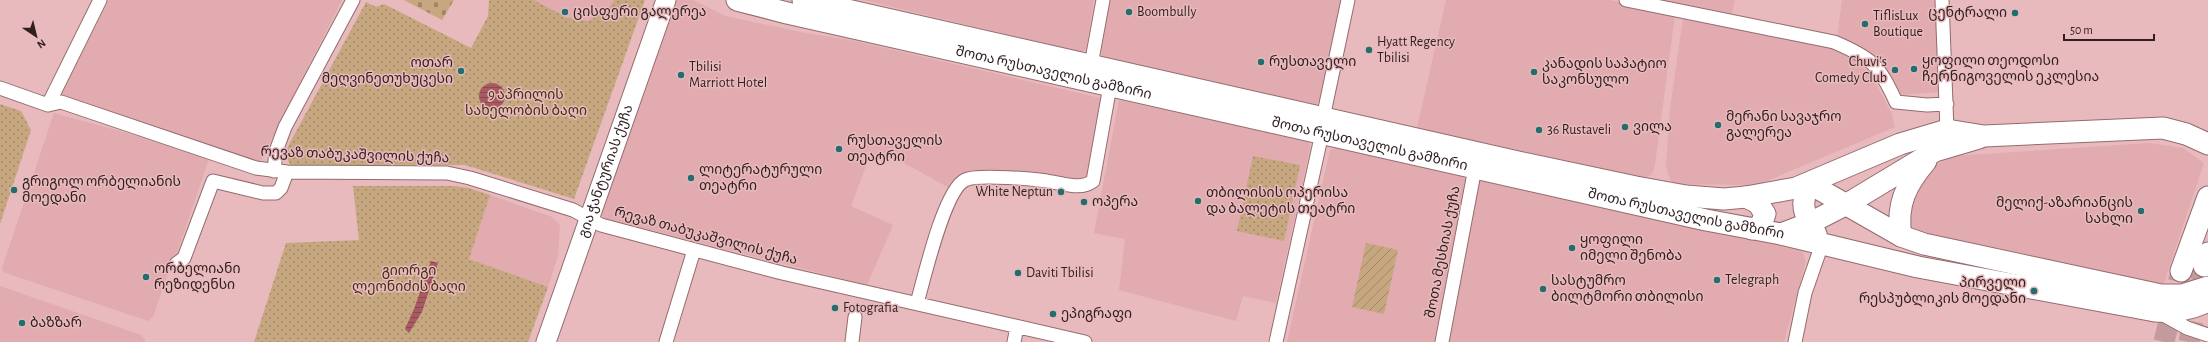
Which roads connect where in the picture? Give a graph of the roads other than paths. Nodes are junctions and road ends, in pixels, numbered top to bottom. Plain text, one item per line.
1 (100, 0) edge
2 (352, 0) edge
3 (666, 0) edge
4 (737, 0) edge
5 (1103, 0) edge
6 (1348, 0) edge
7 (1626, 0) edge
8 (1942, 0) edge
9 (810, 1) edge
10 (1091, 65) junction
11 (1110, 86) junction
12 (0, 88) edge
13 (1947, 104) junction
14 (48, 105) junction
15 (1323, 125) junction
16 (1947, 130) junction
17 (1984, 136) junction
18 (2208, 144) edge
19 (1935, 151) junction
20 (1858, 162) junction
21 (1475, 168) junction
22 (274, 171) junction
23 (287, 172) junction
24 (1810, 184) junction
25 (1871, 188) junction
26 (1746, 197) junction
27 (2208, 197) edge
28 (1847, 204) junction
29 (589, 219) junction
30 (1810, 223) junction
31 (1752, 229) junction
32 (1781, 234) junction
33 (1901, 236) junction
34 (1822, 244) junction
35 (694, 250) junction
36 (176, 264) dead end
37 (2180, 271) tunnel mouth
38 (2208, 287) edge
39 (2208, 301) edge
40 (918, 303) junction
41 (2155, 310) junction
42 (855, 317) dead end
43 (1017, 328) junction
44 (2208, 335) edge
45 (546, 342) edge
46 (666, 342) edge
47 (852, 342) edge
48 (1014, 342) edge
49 (1084, 342) edge
50 (1276, 342) edge
51 (1442, 342) edge
52 (1795, 342) edge

1 - 14 street
2 - 22 street
3 - 29 street, გია ჭანტურიას ქუჩა
4 - 11 main road, შოთა რუსთაველის გამზირი
5 - 10 street
6 - 15 street
7 - 13 street
8 - 13 street
9 - 10 main road, შოთა რუსთაველის გამზირი
10 - 15 main road, შოთა რუსთაველის გამზირი
11 - 15 main road, შოთა რუსთაველის გამზირი
11 - 40 street
12 - 14 street, რევაზ თაბუკაშვილის ქუჩა
13 - 16 street
14 - 22 street, რევაზ თაბუკაშვილის ქუჩა
15 - 21 main road, შოთა რუსთაველის გამზირი
15 - 26 main road, შოთა რუსთაველის გამზირი
15 - 50 street
16 - 17 main road, შოთა რუსთაველის გამზირი
16 - 20 main road, შოთა რუსთაველის გამზირი
17 - 18 main road, შოთა რუსთაველის გამზირი
17 - 19 main road, შოთა რუსთაველის გამზირი
19 - 25 main road, შოთა რუსთაველის გამზირი
19 - 33 main road
20 - 24 main road, შოთა რუსთაველის გამზირი
20 - 25 main road
21 - 31 main road, შოთა რუსთაველის გამზირი
21 - 51 street, შოთა მესხიას ქუჩა
22 - 23 street, რევაზ თაბუკაშვილის ქუჩა
23 - 29 street, რევაზ თაბუკაშვილის ქუჩა
23 - 36 street
24 - 26 main road, შოთა რუსთაველის გამზირი
24 - 28 main road
24 - 30 main road
25 - 28 main road, შოთა რუსთაველის გამზირი
26 - 31 main road
27 - 37 main road
28 - 30 main road, შოთა რუსთაველის გამზირი
28 - 33 main road
29 - 35 street, რევაზ თაბუკაშვილის ქუჩა
29 - 45 street, გია ჭანტურიას ქუჩა
30 - 32 main road, შოთა რუსთაველის გამზირი
30 - 34 main road
31 - 32 main road, შოთა რუსთაველის გამზირი
32 - 34 main road
33 - 38 main road
34 - 41 main road
34 - 52 street
35 - 40 street, რევაზ თაბუკაშვილის ქუჩა
35 - 46 street
39 - 41 main road
40 - 43 street, რევაზ თაბუკაშვილის ქუჩა
41 - 44 street
42 - 47 street
43 - 48 street
43 - 49 street, რევაზ თაბუკაშვილის ქუჩა

